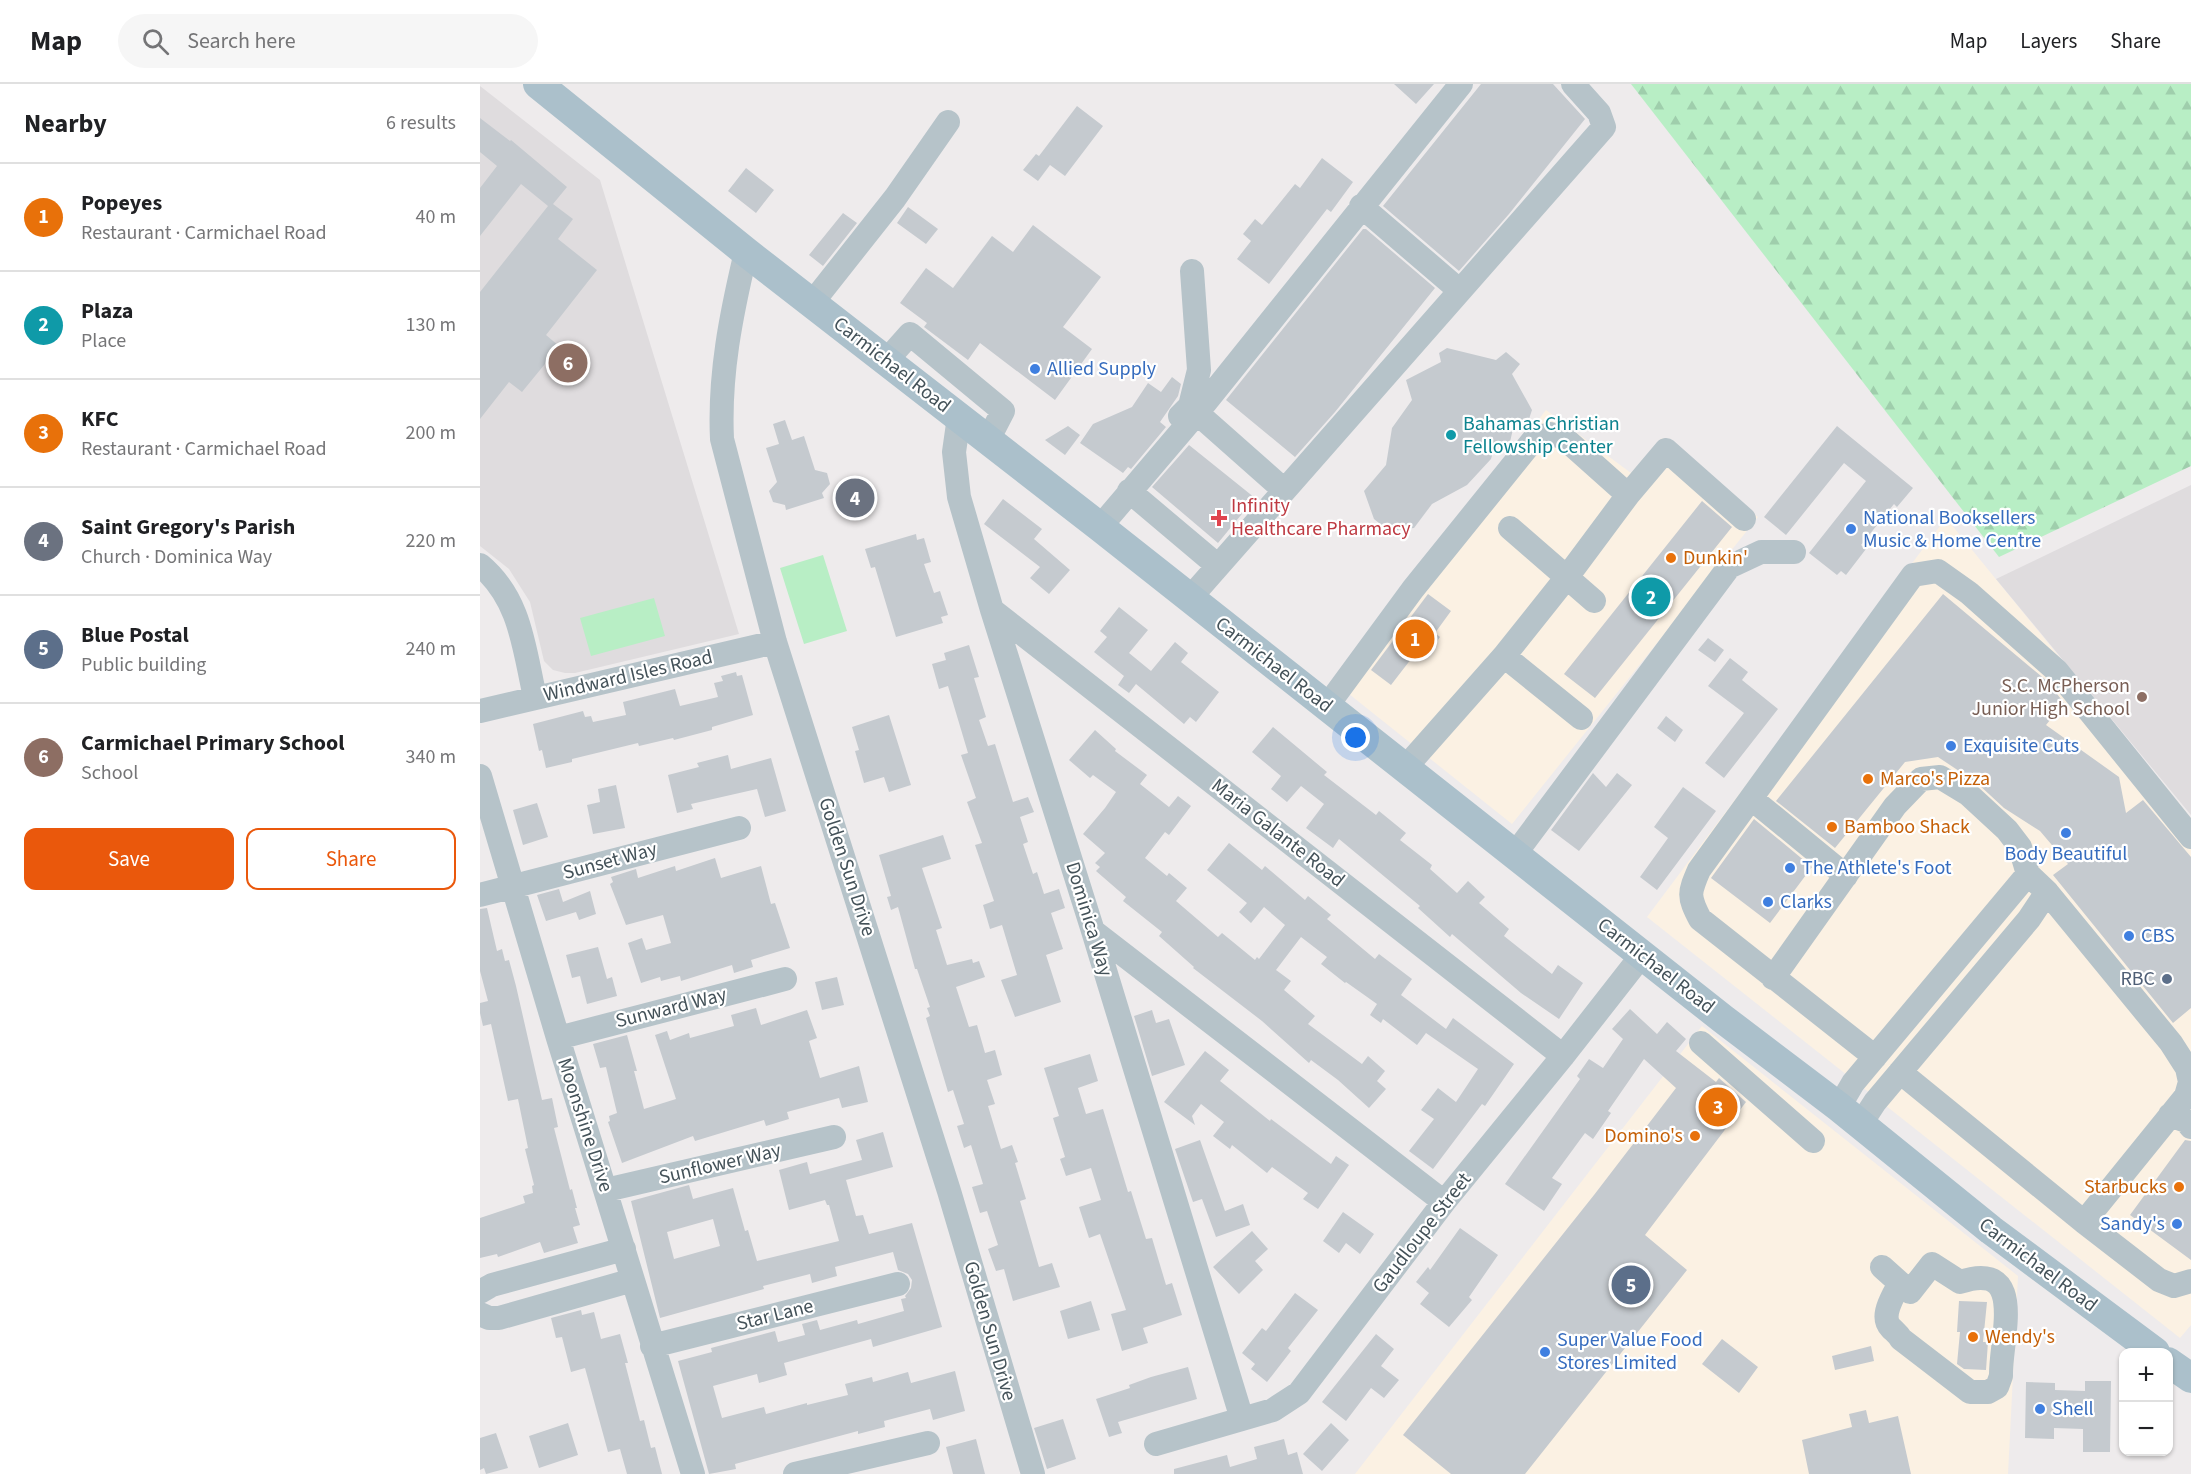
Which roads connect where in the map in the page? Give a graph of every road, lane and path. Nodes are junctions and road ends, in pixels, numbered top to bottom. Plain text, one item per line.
1 (538, 84) edge
2 (1461, 84) edge
3 (1573, 84) edge
4 (948, 122) dead end
5 (1361, 206) junction
6 (746, 252) junction
7 (1192, 271) dead end
8 (1459, 290) junction
9 (812, 303) junction
10 (886, 361) junction
11 (1197, 413) junction
12 (959, 417) junction
13 (988, 440) junction
14 (1284, 490) junction
15 (1129, 491) junction
16 (1628, 495) junction
17 (1744, 519) dead end
18 (1094, 523) junction
19 (1510, 528) dead end
20 (1794, 552) dead end
21 (480, 565) edge
22 (1218, 566) junction
23 (1567, 577) junction
24 (1190, 598) junction
25 (1594, 601) dead end
26 (992, 610) junction
27 (776, 642) junction
28 (1504, 656) junction
29 (535, 697) junction
30 (1327, 706) junction
31 (480, 711) edge
32 (1581, 718) dead end
33 (1405, 768) junction
34 (480, 776) edge
35 (1747, 804) junction
36 (739, 828) dead end
37 (2191, 837) edge
38 (1515, 854) junction
39 (2028, 874) junction
40 (1846, 876) junction
41 (512, 887) junction
42 (2048, 892) junction
43 (480, 895) edge
44 (1094, 932) junction
45 (1642, 955) junction
46 (1773, 978) junction
47 (785, 979) dead end
48 (558, 1038) junction
49 (1701, 1043) dead end
50 (1563, 1056) junction
51 (1875, 1058) junction
52 (1900, 1072) junction
53 (2170, 1115) junction
54 (1850, 1116) junction
55 (2191, 1127) edge
56 (834, 1137) dead end
57 (1813, 1141) dead end
58 (606, 1190) junction
59 (1444, 1202) junction
60 (2084, 1222) junction
61 (624, 1249) junction
62 (1882, 1267) dead end
63 (633, 1280) junction
64 (2191, 1281) edge
65 (898, 1284) dead end
66 (480, 1292) edge
67 (1895, 1292) dead end
68 (480, 1314) edge
69 (652, 1346) junction
70 (2177, 1364) edge
71 (1242, 1419) junction
72 (928, 1443) dead end
73 (1156, 1444) dead end
74 (693, 1474) edge
75 (795, 1474) edge
76 (1033, 1474) edge

1 - 6 main road, Carmichael Road
2 - 5 street
3 - 8 street
4 - 9 street
5 - 8 street
5 - 11 street
6 - 9 main road, Carmichael Road
6 - 27 street, Golden Sun Drive
7 - 18 street
8 - 14 street
9 - 10 main road, Carmichael Road
10 - 12 main road, Carmichael Road
10 - 13 street
11 - 14 street
11 - 15 street
12 - 13 main road, Carmichael Road
12 - 26 street, Dominica Way
13 - 18 main road, Carmichael Road
14 - 22 street
15 - 18 street
15 - 22 street
16 - 17 street
16 - 23 street
16 - 30 street
18 - 24 main road, Carmichael Road
19 - 23 street
20 - 38 street
21 - 29 street
22 - 24 street
23 - 25 street
23 - 28 street
24 - 30 main road, Carmichael Road
26 - 44 street, Dominica Way
26 - 50 street, Maria Galante Road
27 - 29 street, Windward Isles Road
27 - 76 street, Golden Sun Drive
28 - 32 street
28 - 33 street
29 - 31 street, Windward Isles Road
30 - 33 main road, Carmichael Road
33 - 38 main road, Carmichael Road
34 - 41 street, Moonshine Drive
35 - 37 street
35 - 40 street
35 - 46 street
36 - 41 street, Sunset Way
38 - 45 main road, Carmichael Road
39 - 40 street
39 - 42 street
39 - 51 street
40 - 46 street
41 - 43 street, Sunset Way
41 - 48 street, Moonshine Drive
42 - 52 street
42 - 53 street
44 - 59 street
44 - 71 street, Dominica Way
45 - 50 street, Gaudloupe Street
45 - 54 main road, Carmichael Road
46 - 51 street
47 - 48 street, Sunward Way
48 - 58 street, Moonshine Drive
49 - 57 street
50 - 59 street, Gaudloupe Street
51 - 54 street
52 - 54 street
52 - 60 street
53 - 55 street
53 - 60 street
54 - 70 main road, Carmichael Road
56 - 58 street, Sunflower Way
58 - 61 street, Moonshine Drive
59 - 71 street, Gaudloupe Street
60 - 64 street
61 - 63 street, Moonshine Drive
61 - 66 street
62 - 67 street
63 - 68 street
63 - 69 street, Moonshine Drive
65 - 69 street, Star Lane
69 - 74 street, Moonshine Drive
71 - 73 street, Gaudloupe Street
72 - 75 street

